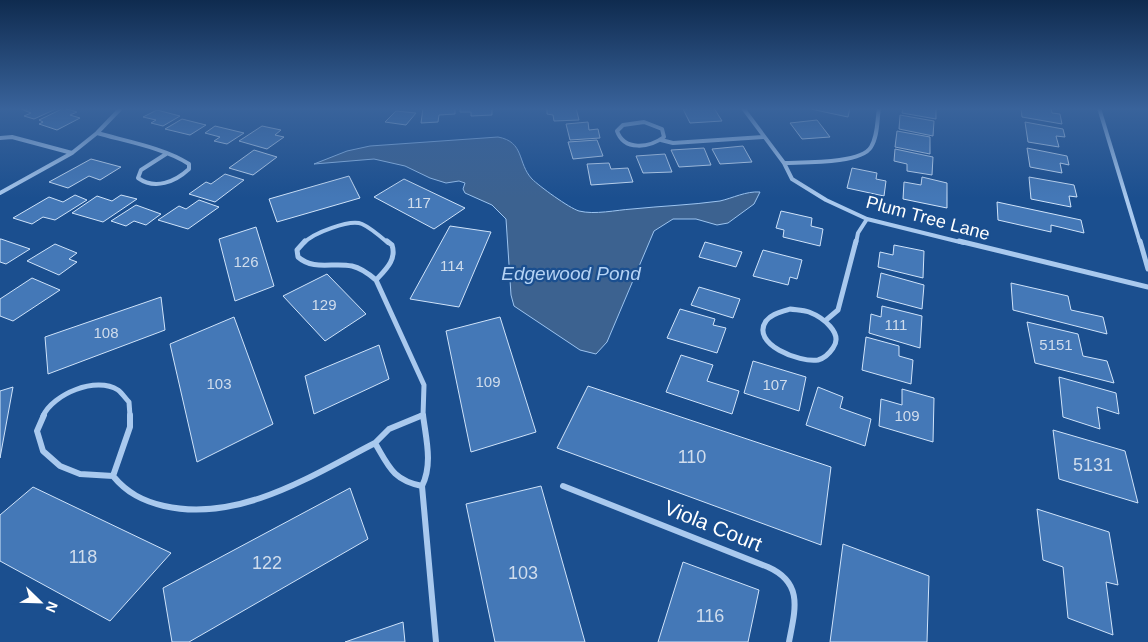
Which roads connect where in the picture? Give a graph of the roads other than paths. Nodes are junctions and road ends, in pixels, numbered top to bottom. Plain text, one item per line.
1 (0, 138) edge
2 (91, 138) edge
3 (113, 138) edge
4 (619, 138) edge
5 (749, 138) edge
6 (764, 138) edge
7 (873, 138) edge
8 (1108, 138) edge
9 (661, 140) joint
10 (72, 153) junction
11 (166, 154) junction
12 (784, 163) junction
13 (0, 193) edge
14 (867, 219) junction
15 (1148, 269) edge
16 (376, 280) junction
17 (1148, 287) edge
18 (825, 321) junction
19 (423, 415) junction
20 (375, 443) junction
21 (113, 476) junction
22 (422, 486) junction
23 (563, 486) dead end
24 (436, 642) edge
25 (789, 642) edge

1 - 10 street
2 - 10 street
3 - 11 street
4 - 9 street
5 - 9 street
6 - 12 street, Plum Tree Lane
7 - 12 street
8 - 15 street
10 - 13 street
11 - 11 street
12 - 14 street, Plum Tree Lane
14 - 17 street, Plum Tree Lane
14 - 18 street
16 - 16 street
16 - 19 street
18 - 18 street
19 - 20 street
19 - 22 street
20 - 21 street
20 - 22 street
21 - 21 street
22 - 24 street
23 - 25 street, Viola Court

